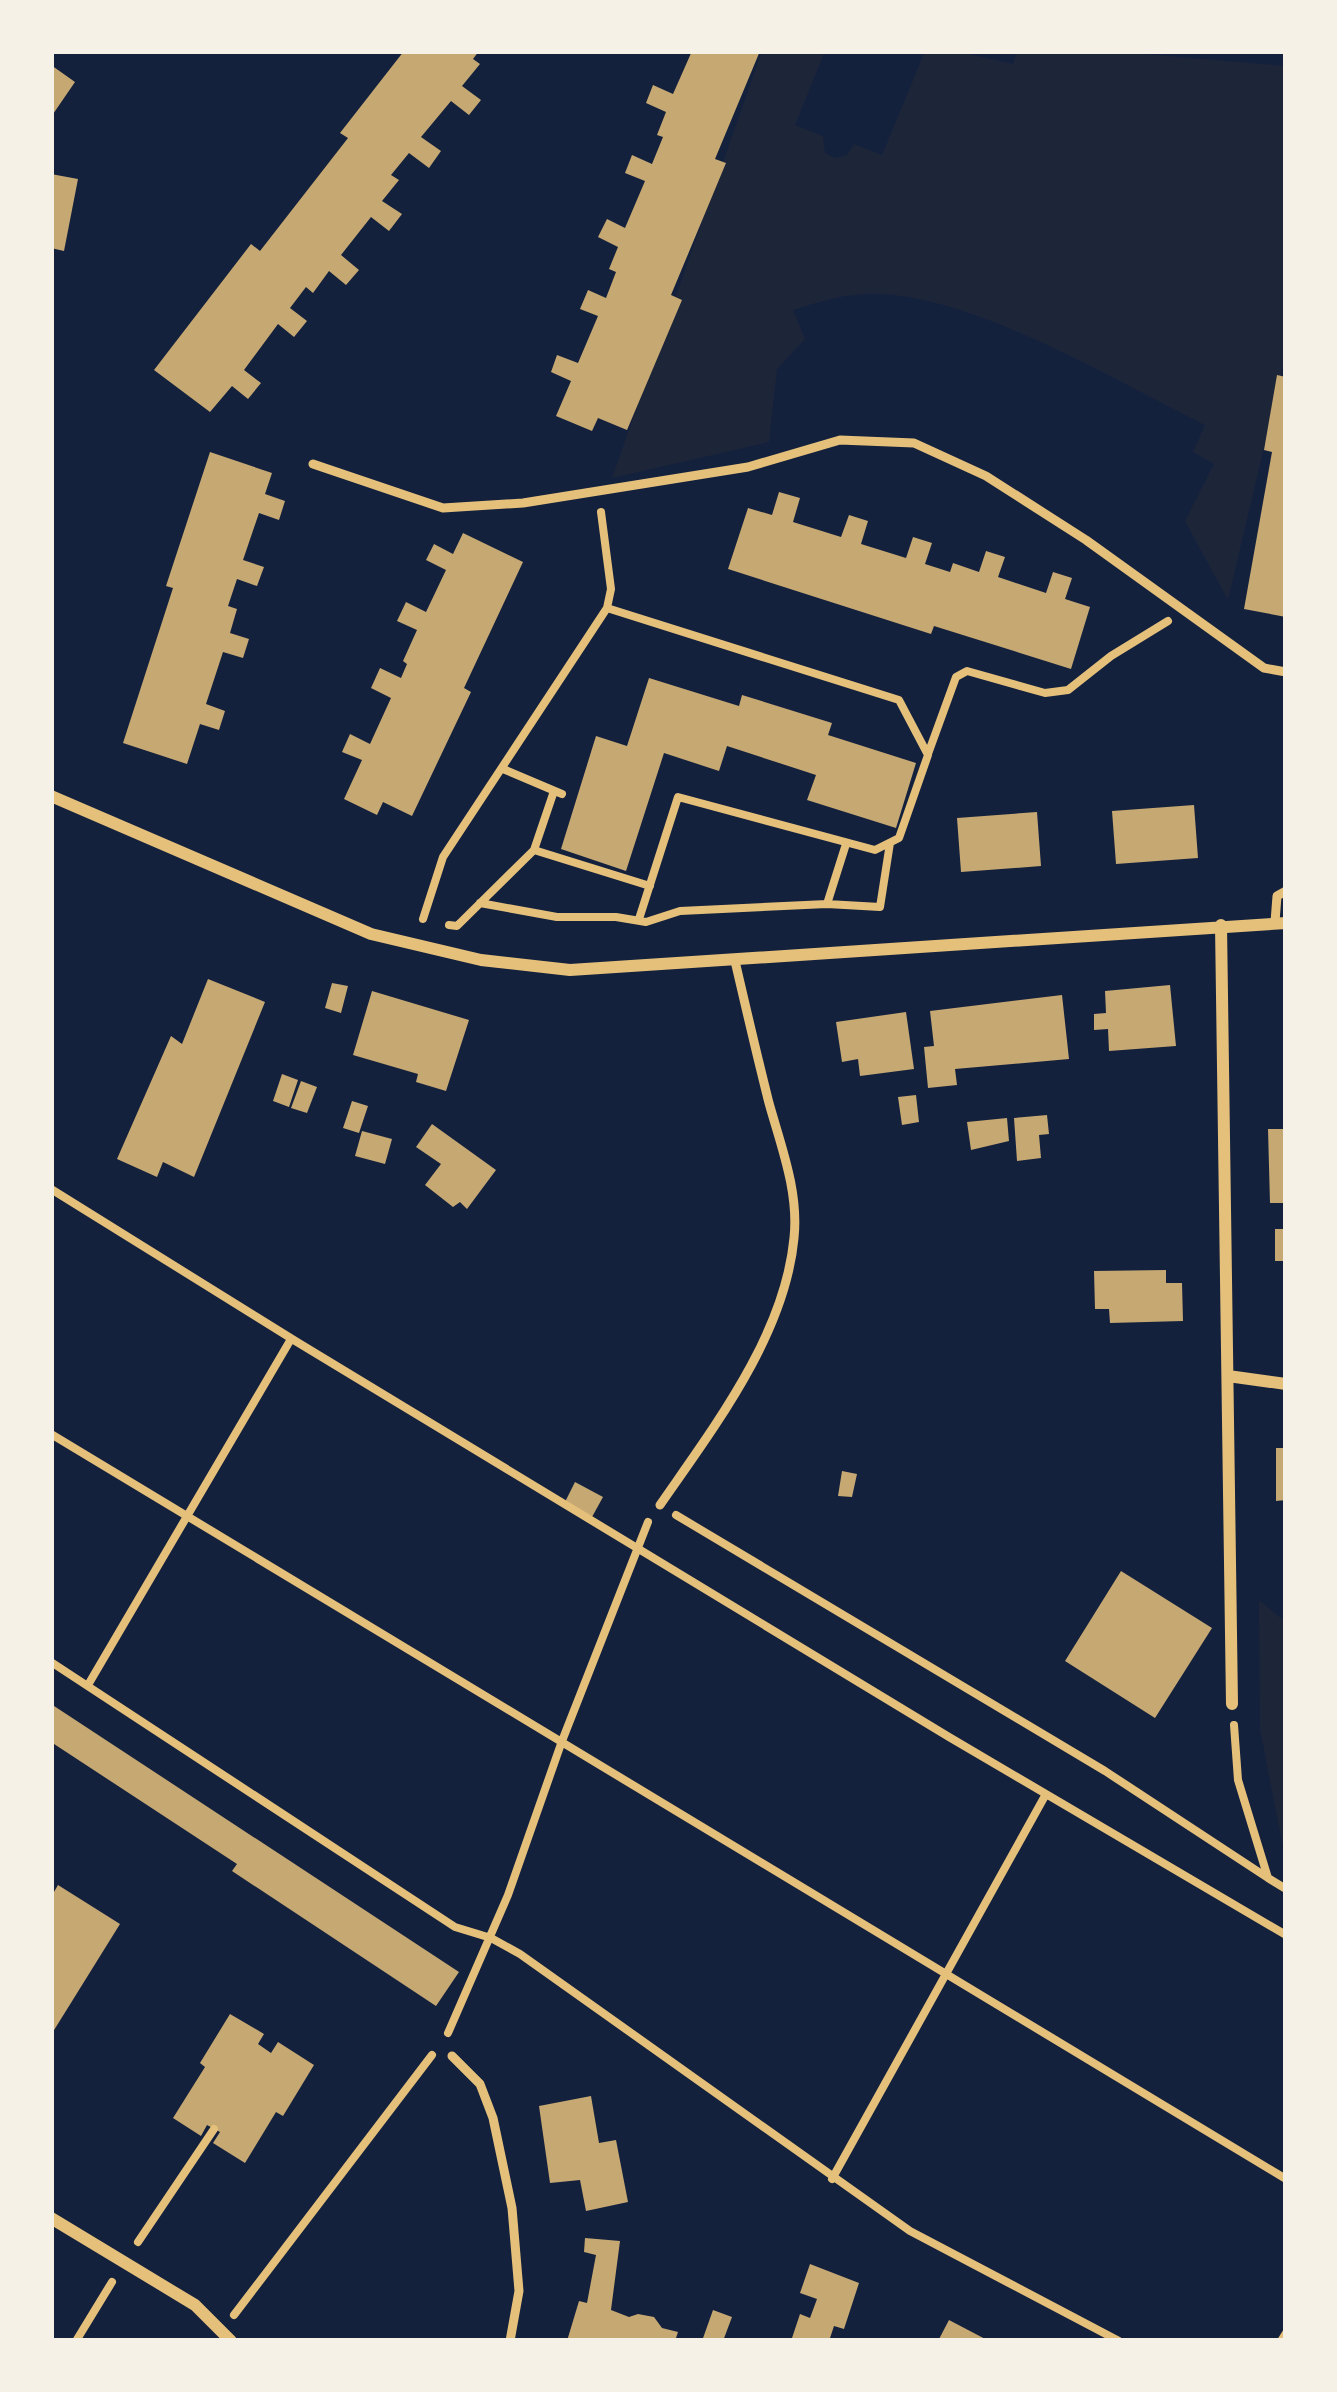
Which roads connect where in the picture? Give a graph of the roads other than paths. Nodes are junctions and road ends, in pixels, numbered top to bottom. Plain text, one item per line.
1 (313, 464) dead end
2 (1286, 672) edge
3 (51, 796) edge
4 (1286, 891) edge
5 (1281, 922) edge
6 (1221, 925) junction
7 (734, 961) junction
8 (1228, 1376) junction
9 (1286, 1384) edge
10 (660, 1505) road end
11 (1232, 1704) road end
12 (452, 2056) dead end
13 (51, 2218) edge
14 (227, 2336) edge
15 (510, 2341) edge

1 - 2 lane
3 - 7 street
4 - 5 lane
5 - 6 street
6 - 7 street
6 - 8 street
7 - 10 lane
8 - 9 street
8 - 11 street
12 - 15 lane
13 - 14 street

